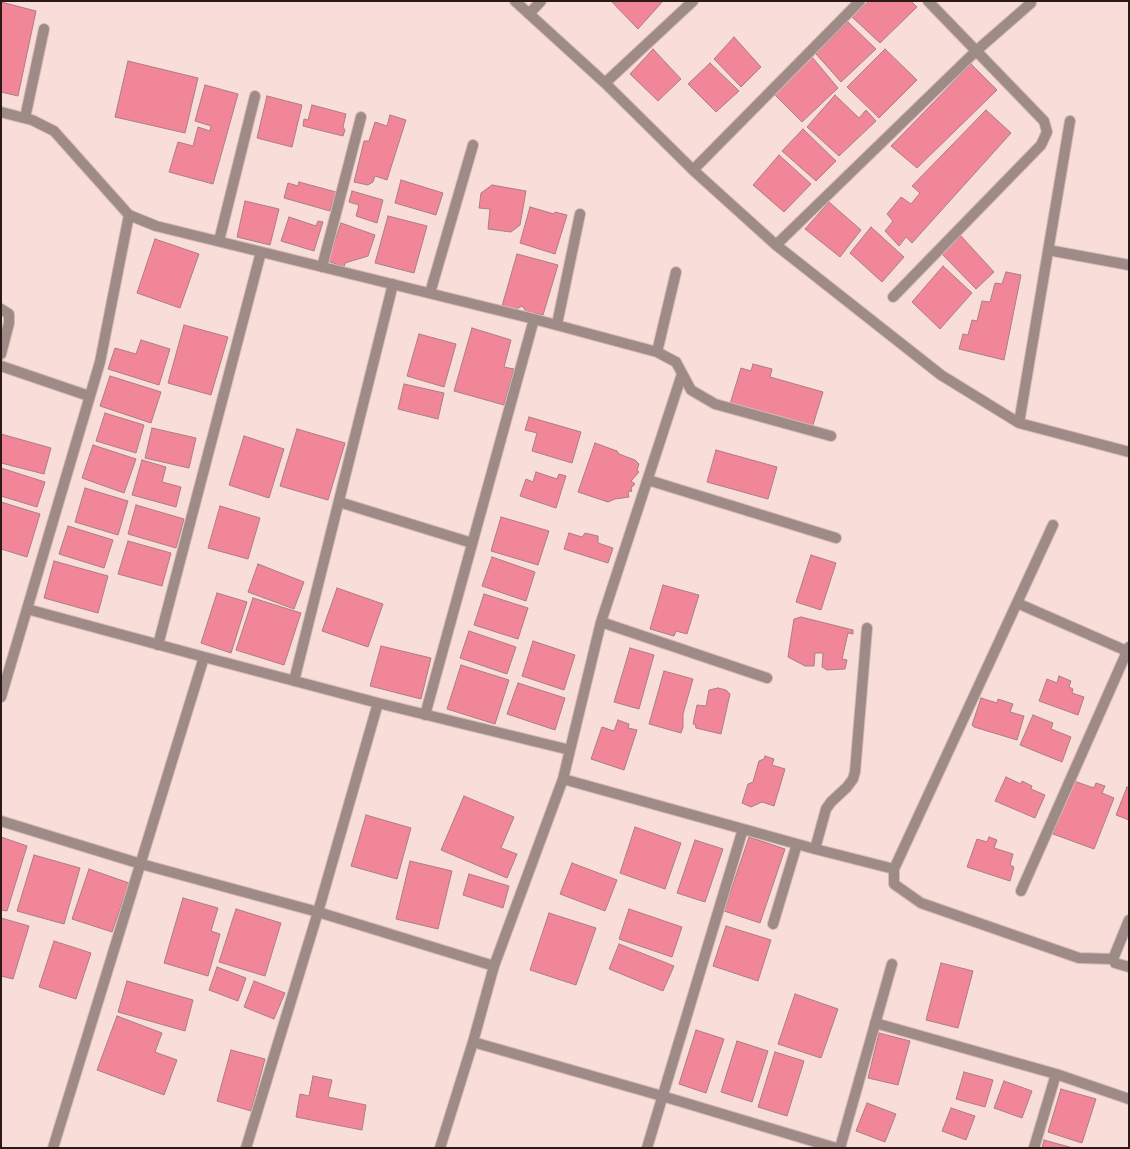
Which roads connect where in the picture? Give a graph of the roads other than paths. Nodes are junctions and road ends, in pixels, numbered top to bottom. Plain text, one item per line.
1 (515, 1) edge
2 (541, 1) edge
3 (693, 1) edge
4 (860, 1) edge
5 (928, 1) edge
6 (1032, 3) dead end
7 (529, 14) junction
8 (44, 29) dead end
9 (976, 51) junction
10 (606, 83) junction
11 (255, 96) dead end
12 (1, 112) edge
13 (361, 117) dead end
14 (25, 118) junction
15 (1070, 121) dead end
16 (473, 145) dead end
17 (693, 170) junction
18 (580, 214) dead end
19 (129, 216) junction
20 (218, 241) junction
21 (776, 245) junction
22 (1048, 250) junction
23 (261, 252) junction
24 (1129, 265) edge
25 (322, 267) junction
26 (676, 272) dead end
27 (393, 284) junction
28 (430, 293) junction
29 (893, 297) dead end
30 (1, 309) edge
31 (534, 319) junction
32 (557, 324) junction
33 (657, 352) junction
34 (1, 354) edge
35 (1, 366) edge
36 (682, 374) junction
37 (89, 396) junction
38 (1019, 423) junction
39 (831, 436) dead end
40 (1129, 452) edge
41 (648, 480) junction
42 (339, 502) junction
43 (1053, 525) dead end
44 (836, 538) dead end
45 (472, 543) junction
46 (1017, 603) junction
47 (27, 609) junction
48 (601, 622) junction
49 (866, 628) dead end
50 (158, 645) junction
51 (1128, 650) edge
52 (204, 657) junction
53 (768, 678) dead end
54 (294, 681) junction
55 (1, 697) edge
56 (378, 703) junction
57 (425, 715) junction
58 (570, 750) junction
59 (563, 779) junction
60 (1, 821) edge
61 (743, 829) junction
62 (797, 844) junction
63 (815, 849) junction
64 (141, 864) junction
65 (894, 869) junction
66 (1021, 891) dead end
67 (318, 912) junction
68 (1129, 920) edge
69 (773, 924) dead end
70 (1112, 959) junction
71 (892, 964) dead end
72 (494, 966) junction
73 (1129, 967) edge
74 (875, 1023) junction
75 (473, 1042) junction
76 (1056, 1074) junction
77 (662, 1096) junction
78 (1129, 1099) edge
79 (53, 1148) edge
80 (246, 1148) edge
81 (440, 1148) edge
82 (647, 1148) edge
83 (836, 1148) edge
84 (840, 1148) edge
85 (1034, 1148) edge

1 - 7 street
2 - 7 street
3 - 10 street
4 - 17 street
5 - 9 street
6 - 9 street
7 - 10 street
8 - 14 street
9 - 21 street
9 - 29 street
10 - 17 street
11 - 20 street
12 - 14 street
13 - 25 street
14 - 19 street
15 - 22 street
16 - 28 street
17 - 21 street
18 - 32 street
19 - 20 street
19 - 37 street
20 - 23 street
21 - 38 street
22 - 24 street
22 - 38 street
23 - 25 street
23 - 50 street
25 - 27 street
26 - 33 street
27 - 28 street
27 - 42 street
28 - 31 street
30 - 34 street
31 - 32 street
31 - 45 street
32 - 33 street
33 - 36 street
35 - 37 street
36 - 39 street
36 - 41 street
37 - 47 street
38 - 40 street
41 - 44 street
41 - 48 street
42 - 45 street
42 - 54 street
43 - 46 street
45 - 57 street
46 - 51 street
46 - 65 street
47 - 50 street
47 - 55 street
48 - 53 street
48 - 58 street
49 - 63 street
50 - 52 street
51 - 66 street
52 - 54 street
52 - 64 street
54 - 56 street
56 - 57 street
56 - 67 street
57 - 58 street
58 - 59 street
59 - 61 street
59 - 72 street
60 - 64 street
61 - 62 street
61 - 77 street
62 - 63 street
62 - 69 street
63 - 65 street
64 - 67 street
64 - 79 street
65 - 70 street
67 - 72 street
67 - 80 street
68 - 70 street
70 - 73 street
71 - 74 street
72 - 75 street
74 - 76 street
74 - 84 street
75 - 77 street
75 - 81 street
76 - 78 street
76 - 85 street
77 - 82 street
77 - 83 street

